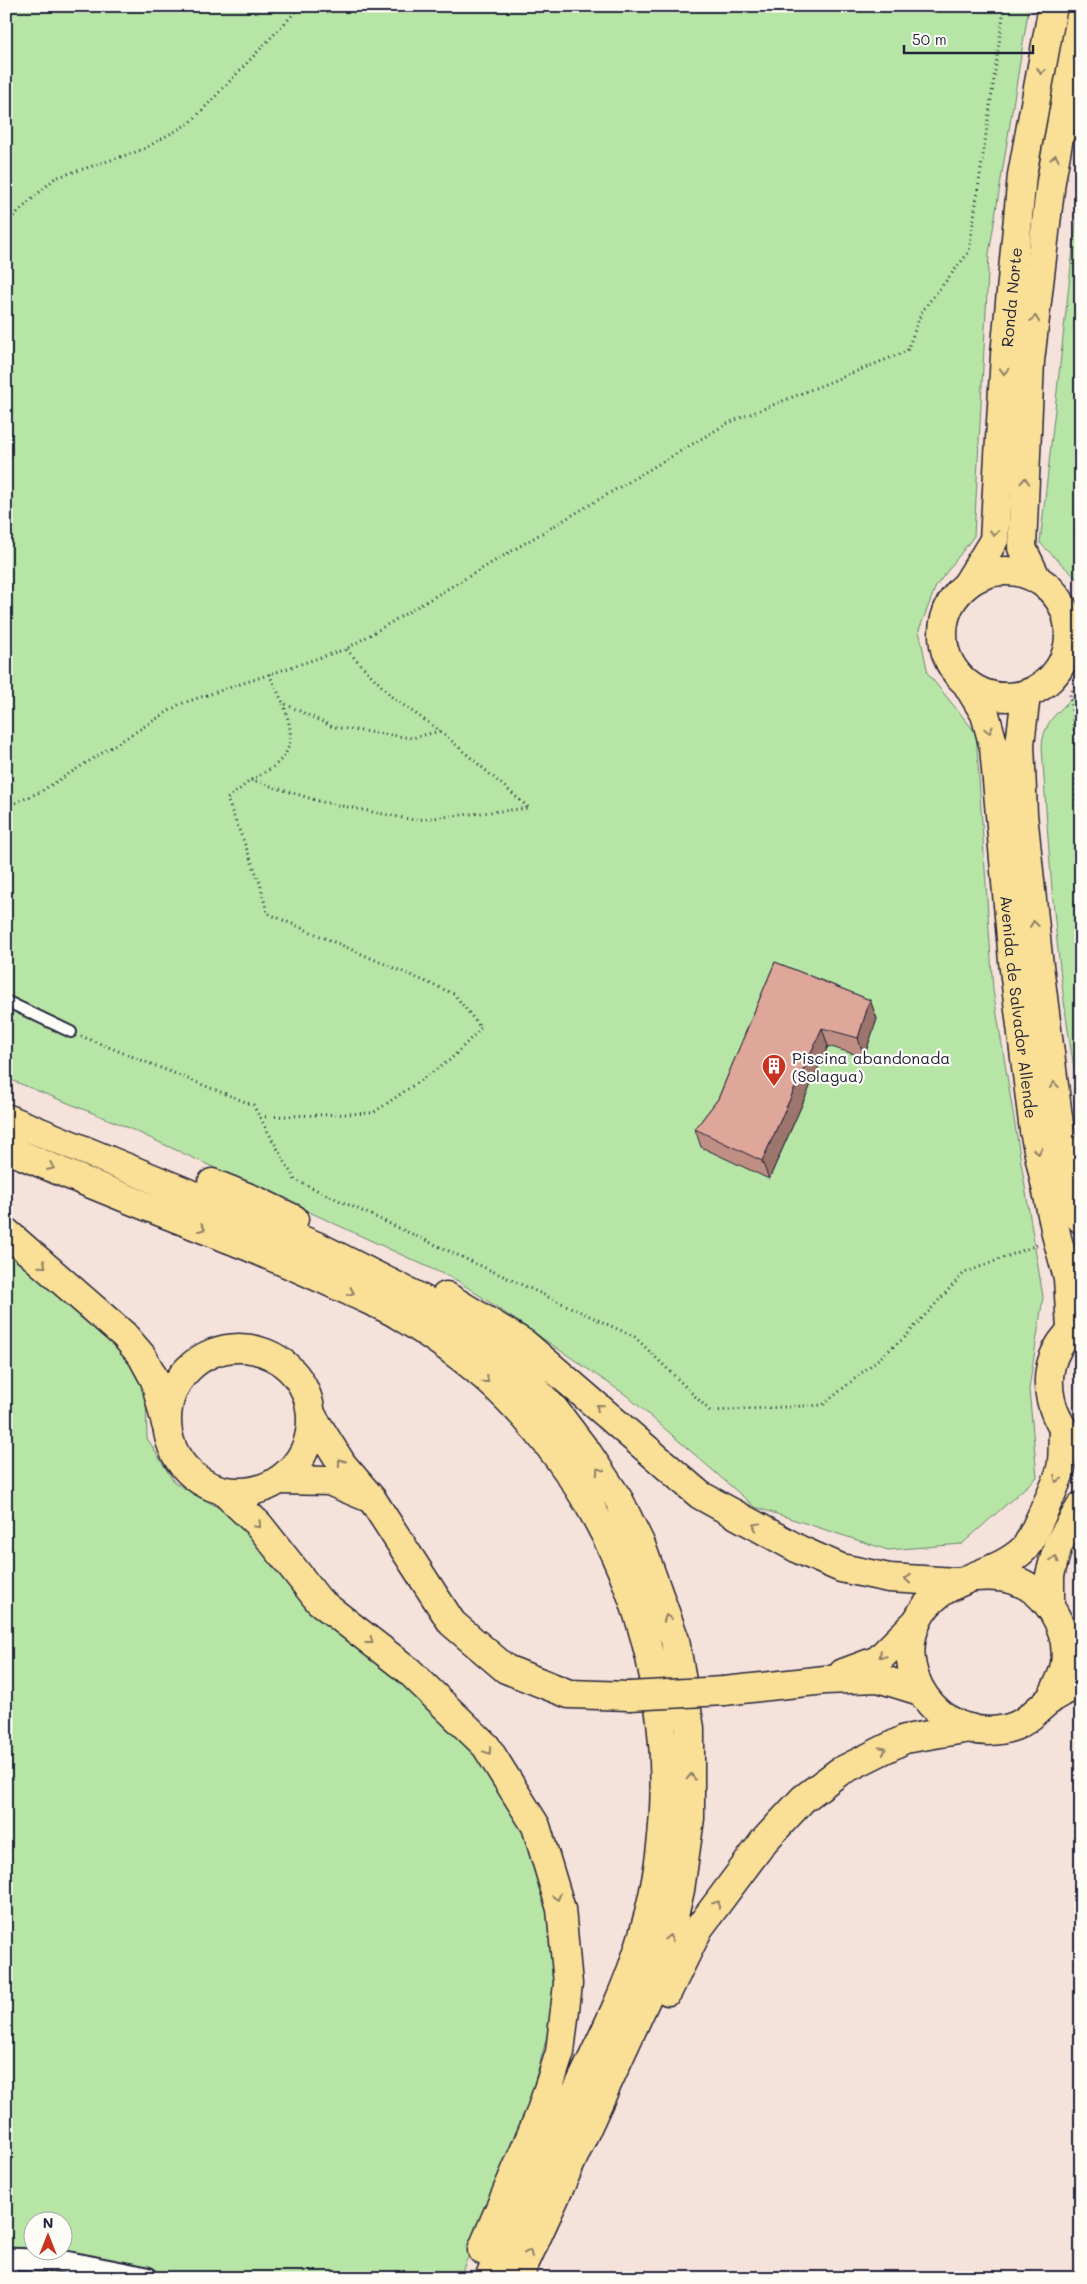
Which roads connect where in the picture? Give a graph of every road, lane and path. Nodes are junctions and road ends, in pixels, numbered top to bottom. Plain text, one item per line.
1 (301, 6) edge
2 (1002, 6) edge
3 (1053, 6) edge
4 (1081, 16) edge
5 (6, 223) edge
6 (1081, 429) edge
7 (1081, 550) edge
8 (1037, 579) junction
9 (967, 584) junction
10 (1075, 635) edge
11 (346, 648) junction
12 (269, 674) junction
13 (1081, 678) edge
14 (968, 686) junction
15 (1026, 695) junction
16 (283, 703) junction
17 (440, 730) junction
18 (251, 780) junction
19 (6, 807) edge
20 (1081, 848) edge
21 (6, 1001) edge
22 (71, 1032) joint
23 (6, 1103) edge
24 (6, 1118) edge
25 (260, 1118) junction
26 (6, 1148) edge
27 (1081, 1219) edge
28 (6, 1232) edge
29 (1057, 1238) junction
30 (1076, 1326) edge
31 (312, 1416) junction
32 (166, 1424) junction
33 (1072, 1440) edge
34 (279, 1480) junction
35 (223, 1491) junction
36 (372, 1499) junction
37 (1081, 1506) edge
38 (964, 1580) junction
39 (1050, 1607) junction
40 (917, 1621) junction
41 (826, 1680) junction
42 (1081, 1682) edge
43 (920, 1691) junction
44 (1050, 1700) junction
45 (970, 1728) junction
46 (559, 2191) junction
47 (9, 2270) edge
48 (147, 2278) edge
49 (471, 2278) edge
50 (489, 2278) edge
51 (518, 2278) edge

1 - 5 path
2 - 11 path
3 -> 9 main road, Ronda Norte
8 -> 4 main road, Ronda Norte
6 - 7 path
8 - 9 main road
8 - 10 main road
9 - 14 main road
10 - 15 main road
11 - 12 path
11 - 17 path
12 - 16 path
12 - 19 path
13 - 20 path
14 - 15 main road
14 -> 29 main road, Avenida de Salvador Allende
27 -> 15 main road, Avenida de Salvador Allende
16 - 17 path
16 - 18 path
17 - 18 path
18 - 25 path
21 - 22 lane
22 - 25 path
38 -> 23 main road
46 -> 24 main road
25 - 29 path
26 -> 50 main road
28 -> 32 main road
29 - 30 main road, Avenida de Salvador Allende
30 - 33 main road
31 - 32 main road
31 - 34 main road
36 -> 31 main road
32 - 35 main road
33 -> 38 main road
34 - 35 main road
34 - 36 main road
35 -> 49 main road
36 - 41 main road, bridge
39 -> 37 main road
38 - 39 main road
38 - 40 main road
39 - 44 main road
40 -> 41 main road
40 - 43 main road
41 - 43 main road
42 - 44 main road
43 - 45 main road
44 - 45 main road
46 -> 45 main road
51 -> 46 main road
47 - 48 street

